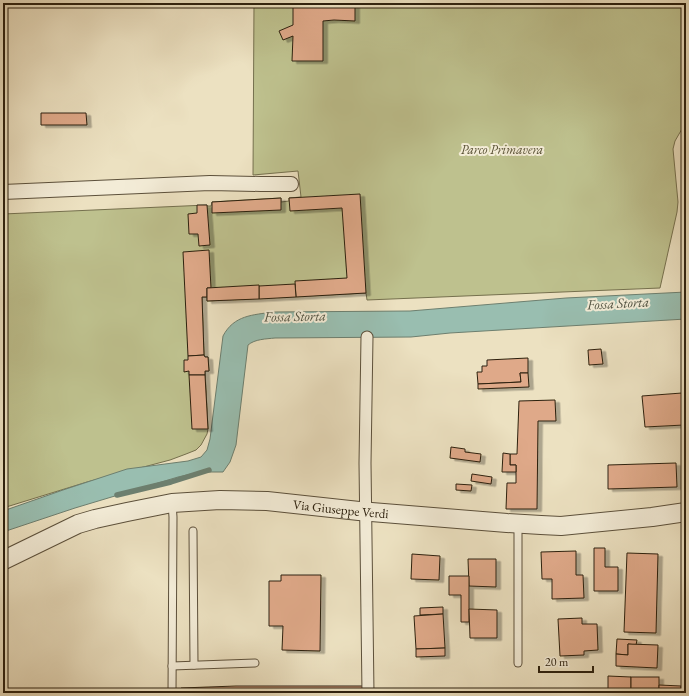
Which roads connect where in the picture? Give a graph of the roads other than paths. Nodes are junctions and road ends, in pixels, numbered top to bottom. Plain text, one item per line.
1 (291, 184) dead end
2 (3, 192) edge
3 (366, 337) dead end
4 (172, 503) junction
5 (365, 511) junction
6 (686, 512) edge
7 (518, 524) junction
8 (194, 531) dead end
9 (4, 561) edge
10 (255, 663) dead end
11 (518, 663) dead end
12 (194, 665) junction
13 (172, 666) junction
14 (172, 693) edge
15 (368, 693) edge

1 - 2 street
3 - 5 street
4 - 5 street, Via Giuseppe Verdi
4 - 9 street, Via Giuseppe Verdi
4 - 13 lane
5 - 7 street, Via Giuseppe Verdi
5 - 15 street
6 - 7 street, Via Giuseppe Verdi
7 - 11 lane
8 - 12 lane
10 - 12 lane
12 - 13 lane
13 - 14 lane

